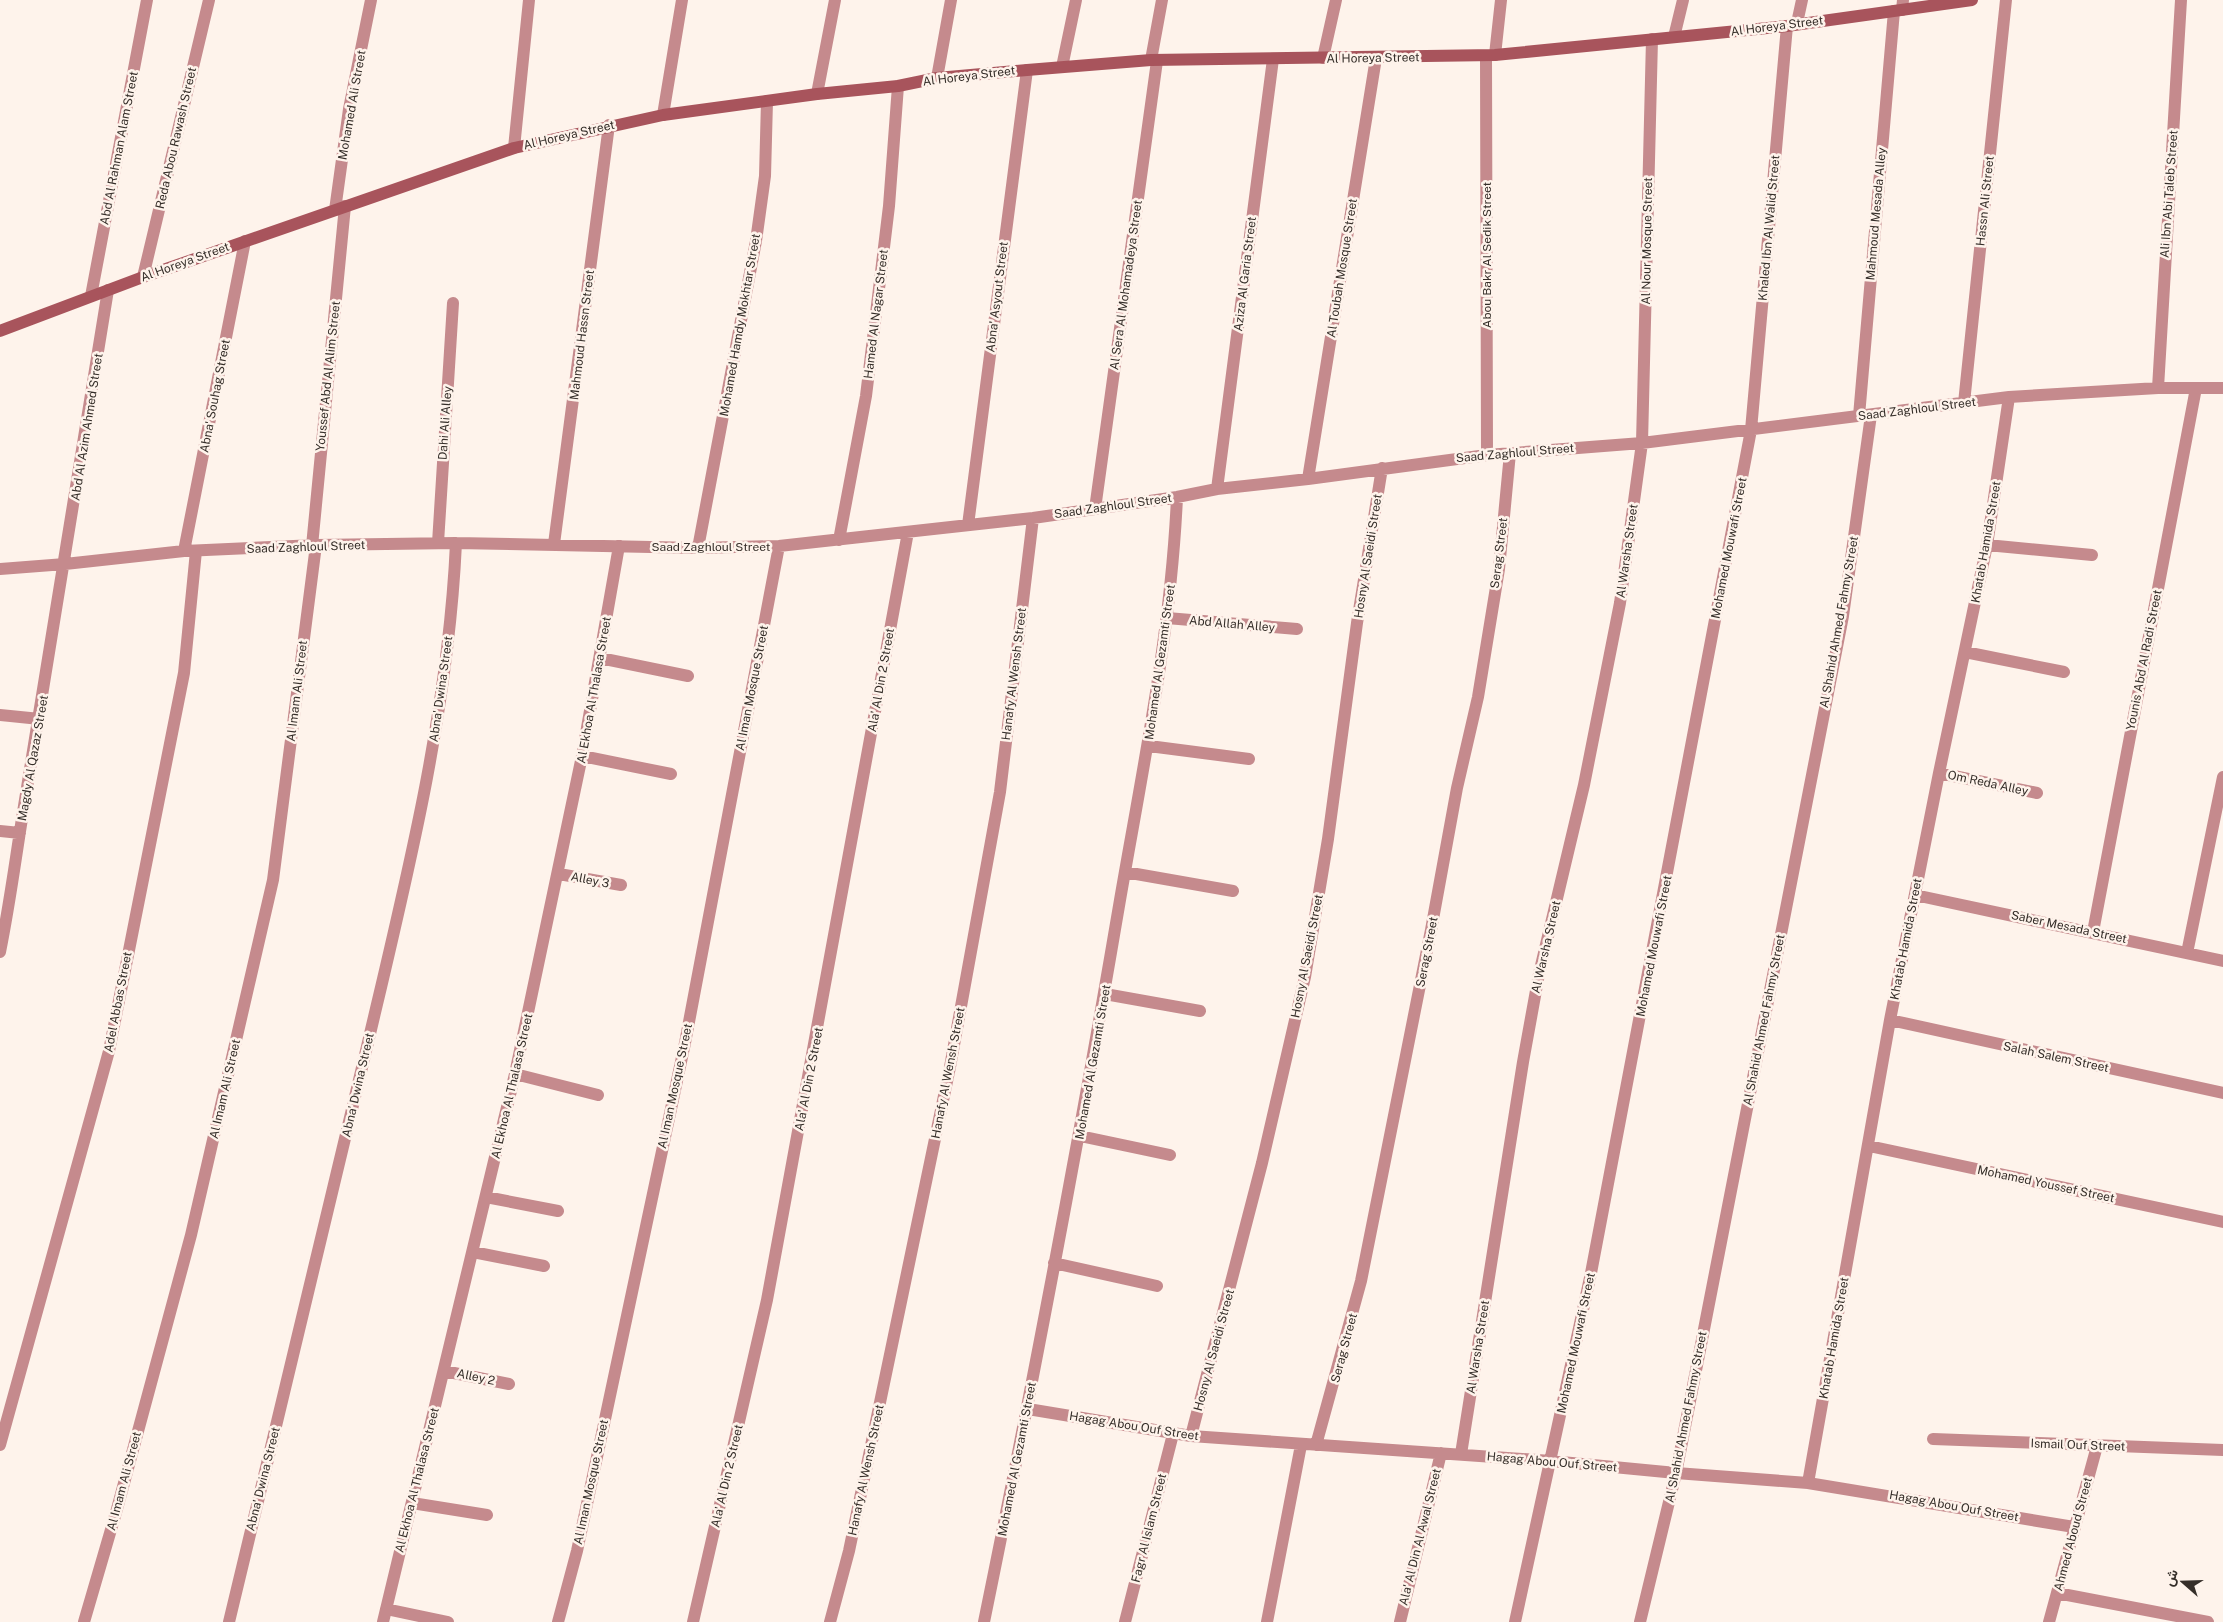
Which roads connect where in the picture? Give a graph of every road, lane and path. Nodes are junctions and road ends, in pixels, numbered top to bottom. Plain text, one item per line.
1 (147, 0) edge
2 (209, 0) edge
3 (371, 0) edge
4 (529, 0) edge
5 (682, 0) edge
6 (835, 0) edge
7 (951, 0) edge
8 (1076, 0) edge
9 (1162, 0) edge
10 (1336, 0) edge
11 (1501, 0) edge
12 (1683, 0) edge
13 (1802, 0) edge
14 (1972, 0) edge
15 (2006, 0) edge
16 (2181, 0) edge
17 (1899, 7) edge
18 (1792, 25) junction
19 (1674, 37) junction
20 (1652, 39) junction
21 (1490, 56) junction
22 (1323, 58) junction
23 (1376, 58) junction
24 (1273, 59) junction
25 (1154, 61) junction
26 (1062, 67) junction
27 (1026, 70) junction
28 (937, 78) junction
29 (898, 86) junction
30 (816, 94) junction
31 (767, 101) junction
32 (662, 115) junction
33 (609, 126) junction
34 (514, 148) junction
35 (340, 208) junction
36 (245, 240) junction
37 (143, 277) junction
38 (108, 290) junction
39 (91, 296) junction
40 (453, 303) dead end
41 (0, 331) edge
42 (2158, 388) junction
43 (2196, 388) junction
44 (2223, 388) edge
45 (2009, 397) junction
46 (1964, 402) junction
47 (1865, 416) junction
48 (1751, 430) junction
49 (1642, 443) junction
50 (1510, 452) junction
51 (1487, 455) junction
52 (1382, 468) junction
53 (1308, 479) junction
54 (1216, 489) junction
55 (1177, 498) junction
56 (1095, 509) junction
57 (1032, 518) junction
58 (968, 525) junction
59 (908, 532) junction
60 (839, 540) junction
61 (438, 543) junction
62 (456, 543) junction
63 (554, 544) junction
64 (1987, 545) junction
65 (314, 546) junction
66 (619, 546) junction
67 (779, 546) junction
68 (698, 548) junction
69 (190, 551) junction
70 (2092, 556) dead end
71 (65, 564) junction
72 (0, 569) edge
73 (1167, 618) junction
74 (1297, 629) dead end
75 (1965, 652) junction
76 (600, 658) junction
77 (2064, 672) dead end
78 (688, 676) dead end
79 (0, 715) edge
80 (40, 719) junction
81 (1149, 746) junction
82 (582, 756) junction
83 (1249, 759) dead end
84 (1939, 773) junction
85 (671, 774) dead end
86 (2223, 777) edge
87 (2036, 793) dead end
88 (0, 830) edge
89 (20, 833) junction
90 (1125, 872) junction
91 (559, 874) junction
92 (621, 885) dead end
93 (1233, 891) dead end
94 (1916, 894) junction
95 (2093, 932) junction
96 (0, 952) edge
97 (2187, 953) junction
98 (2223, 961) edge
99 (1104, 994) junction
100 (1200, 1011) dead end
101 (1890, 1020) junction
102 (516, 1074) junction
103 (2223, 1093) edge
104 (598, 1095) dead end
105 (1080, 1136) junction
106 (1869, 1146) junction
107 (1170, 1156) dead end
108 (486, 1197) junction
109 (558, 1211) dead end
110 (2223, 1222) edge
111 (473, 1252) junction
112 (1054, 1263) junction
113 (544, 1266) dead end
114 (1157, 1286) dead end
115 (444, 1370) junction
116 (508, 1384) dead end
117 (1028, 1409) junction
118 (1173, 1434) junction
119 (1191, 1436) junction
120 (1933, 1439) dead end
121 (0, 1445) edge
122 (1301, 1445) junction
123 (1316, 1445) junction
124 (2097, 1446) junction
125 (2223, 1450) edge
126 (1441, 1452) junction
127 (1461, 1454) junction
128 (1551, 1461) junction
129 (1676, 1473) junction
130 (1808, 1483) junction
131 (412, 1503) junction
132 (487, 1515) dead end
133 (2074, 1527) junction
134 (2057, 1593) junction
135 (386, 1609) junction
136 (84, 1622) edge
137 (229, 1622) edge
138 (383, 1622) edge
139 (448, 1622) edge
140 (558, 1622) edge
141 (693, 1622) edge
142 (830, 1622) edge
143 (984, 1622) edge
144 (1125, 1622) edge
145 (1266, 1622) edge
146 (1400, 1622) edge
147 (1515, 1622) edge
148 (1640, 1622) edge
149 (2049, 1622) edge
150 (2208, 1622) edge

1 - 39 street, Abd Al Rahman Alam Street
2 - 37 street, Reda Abou Rawash Street
3 - 35 street, Mohamed Ali Street
4 - 34 street
5 - 32 street
6 - 30 street
7 - 28 street
8 - 26 street
9 - 25 street, Al Sera Al Mohamadeya Street
10 - 22 street
11 - 21 street, Abou Bakr Al Sedik Street
12 - 19 street
13 - 18 street, Khaled Ibn Al Walid Street
14 - 17 street, Al Horeya Street
15 - 46 street, Hassn Ali Street
16 - 42 street, Ali Ibn Abi Taleb Street
17 - 18 street, Al Horeya Street
17 - 47 street, Mahmoud Mesada Alley
18 - 19 street, Al Horeya Street
18 - 48 street, Khaled Ibn Al Walid Street
19 - 20 street, Al Horeya Street
20 - 21 street, Al Horeya Street
20 - 49 street, Al Nour Mosque Street
21 - 23 street, Al Horeya Street
21 - 51 street, Abou Bakr Al Sedik Street
22 - 23 street, Al Horeya Street
22 - 24 street, Al Horeya Street
23 - 53 street, Al Toubah Mosque Street
24 - 25 street, Al Horeya Street
24 - 54 street, Aziza Al Garia Street
25 - 26 street, Al Horeya Street
25 - 56 street, Al Sera Al Mohamadeya Street
26 - 27 street, Al Horeya Street
27 - 28 street, Al Horeya Street
27 - 58 street, Abna' Asyout Street
28 - 29 street, Al Horeya Street
29 - 30 street, Al Horeya Street
29 - 60 street, Hamed Al Nagar Street
30 - 31 street, Al Horeya Street
31 - 32 street, Al Horeya Street
31 - 68 street, Mohamed Hamdy Mokhtar Street
32 - 33 street, Al Horeya Street
33 - 34 street, Al Horeya Street
33 - 63 street, Mahmoud Hassn Street
34 - 35 street, Al Horeya Street
35 - 36 street, Al Horeya Street
35 - 65 street, Youssef Abd Al Alim Street
36 - 37 street, Al Horeya Street
36 - 69 street, Abna' Souhag Street
37 - 38 street, Al Horeya Street
38 - 39 street, Al Horeya Street
38 - 71 street, Abd Al Azim Ahmed Street
39 - 41 street, Al Horeya Street
40 - 61 street, Dahi Ali Alley
42 - 43 street, Saad Zaghloul Street
42 - 45 street, Saad Zaghloul Street
43 - 44 street, Saad Zaghloul Street
43 - 95 street, Younis Abd Al Radi Street
45 - 46 street, Saad Zaghloul Street
45 - 64 street, Khatab Hamida Street
46 - 47 street, Saad Zaghloul Street
47 - 48 street, Saad Zaghloul Street
47 - 129 street, Al Shahid Ahmed Fahmy Street
48 - 49 street, Saad Zaghloul Street
48 - 128 street, Mohamed Mouwafi Street
49 - 50 street, Saad Zaghloul Street
49 - 127 street, Al Warsha Street
50 - 51 street, Saad Zaghloul Street
50 - 123 street, Serag Street
51 - 52 street, Saad Zaghloul Street
52 - 53 street, Saad Zaghloul Street
52 - 119 street, Hosny Al Saeidi Street
53 - 54 street, Saad Zaghloul Street
54 - 55 street, Saad Zaghloul Street
55 - 56 street, Saad Zaghloul Street
55 - 73 street, Mohamed Al Gezamti Street
56 - 57 street, Saad Zaghloul Street
57 - 58 street, Saad Zaghloul Street
57 - 142 street, Hanafy Al Wensh Street
58 - 59 street, Saad Zaghloul Street
59 - 60 street, Saad Zaghloul Street
59 - 141 street, Ala' Al Din 2 Street
60 - 67 street, Saad Zaghloul Street
61 - 62 street, Saad Zaghloul Street
61 - 65 street, Saad Zaghloul Street
62 - 63 street, Saad Zaghloul Street
62 - 137 street, Abna' Dwina Street
63 - 66 street, Saad Zaghloul Street
64 - 70 street
64 - 75 street, Khatab Hamida Street
65 - 69 street, Saad Zaghloul Street
65 - 136 street, Al Imam Ali Street
66 - 68 street, Saad Zaghloul Street
66 - 76 street, Al Ekhoa Al Thalasa Street
67 - 68 street, Saad Zaghloul Street
67 - 140 street, Al Iman Mosque Street
69 - 71 street, Saad Zaghloul Street
69 - 121 street, Adel Abbas Street
71 - 72 street, Saad Zaghloul Street
71 - 80 street, Magdy Al Qazaz Street
73 - 74 street, Abd Allah Alley
73 - 81 street, Mohamed Al Gezamti Street
75 - 77 street
75 - 84 street, Khatab Hamida Street
76 - 78 street
76 - 82 street, Al Ekhoa Al Thalasa Street
79 - 80 street
80 - 89 street, Magdy Al Qazaz Street
81 - 83 street
81 - 90 street, Mohamed Al Gezamti Street
82 - 85 street
82 - 91 street, Al Ekhoa Al Thalasa Street
84 - 87 street, Om Reda Alley
84 - 94 street, Khatab Hamida Street
86 - 97 street
88 - 89 street
89 - 96 street, Magdy Al Qazaz Street
90 - 93 street
90 - 99 street, Mohamed Al Gezamti Street
91 - 92 street, Alley 3
91 - 102 street, Al Ekhoa Al Thalasa Street
94 - 95 street, Saber Mesada Street
94 - 101 street, Khatab Hamida Street
95 - 97 street, Saber Mesada Street
97 - 98 street, Saber Mesada Street
99 - 100 street
99 - 105 street, Mohamed Al Gezamti Street
101 - 103 street, Salah Salem Street
101 - 106 street, Khatab Hamida Street
102 - 104 street
102 - 108 street, Al Ekhoa Al Thalasa Street
105 - 107 street
105 - 112 street, Mohamed Al Gezamti Street
106 - 110 street, Mohamed Youssef Street
106 - 130 street, Khatab Hamida Street
108 - 109 street
108 - 111 street, Al Ekhoa Al Thalasa Street
111 - 113 street
111 - 115 street, Al Ekhoa Al Thalasa Street
112 - 114 street
112 - 117 street, Mohamed Al Gezamti Street
115 - 116 street, Alley 2
115 - 131 street, Al Ekhoa Al Thalasa Street
117 - 118 street, Hagag Abou Ouf Street
117 - 143 street, Mohamed Al Gezamti Street
118 - 119 street, Hagag Abou Ouf Street
118 - 144 street, Fagr Al Islam Street
119 - 122 street, Hagag Abou Ouf Street
120 - 124 street, Ismail Ouf Street
122 - 123 street, Hagag Abou Ouf Street
122 - 145 street
123 - 126 street, Hagag Abou Ouf Street
124 - 125 street, Ismail Ouf Street
124 - 133 street, Ahmed Aboud Street
126 - 127 street, Hagag Abou Ouf Street
126 - 146 street, Ala' Al Din Al Awal Street
127 - 128 street, Hagag Abou Ouf Street
128 - 129 street, Hagag Abou Ouf Street
128 - 147 street, Mohamed Mouwafi Street
129 - 130 street, Hagag Abou Ouf Street
129 - 148 street, Al Shahid Ahmed Fahmy Street
130 - 133 street, Hagag Abou Ouf Street
131 - 132 street
131 - 135 street, Al Ekhoa Al Thalasa Street
133 - 134 street, Ahmed Aboud Street
134 - 149 street, Ahmed Aboud Street
134 - 150 street
135 - 138 street, Al Ekhoa Al Thalasa Street
135 - 139 street

